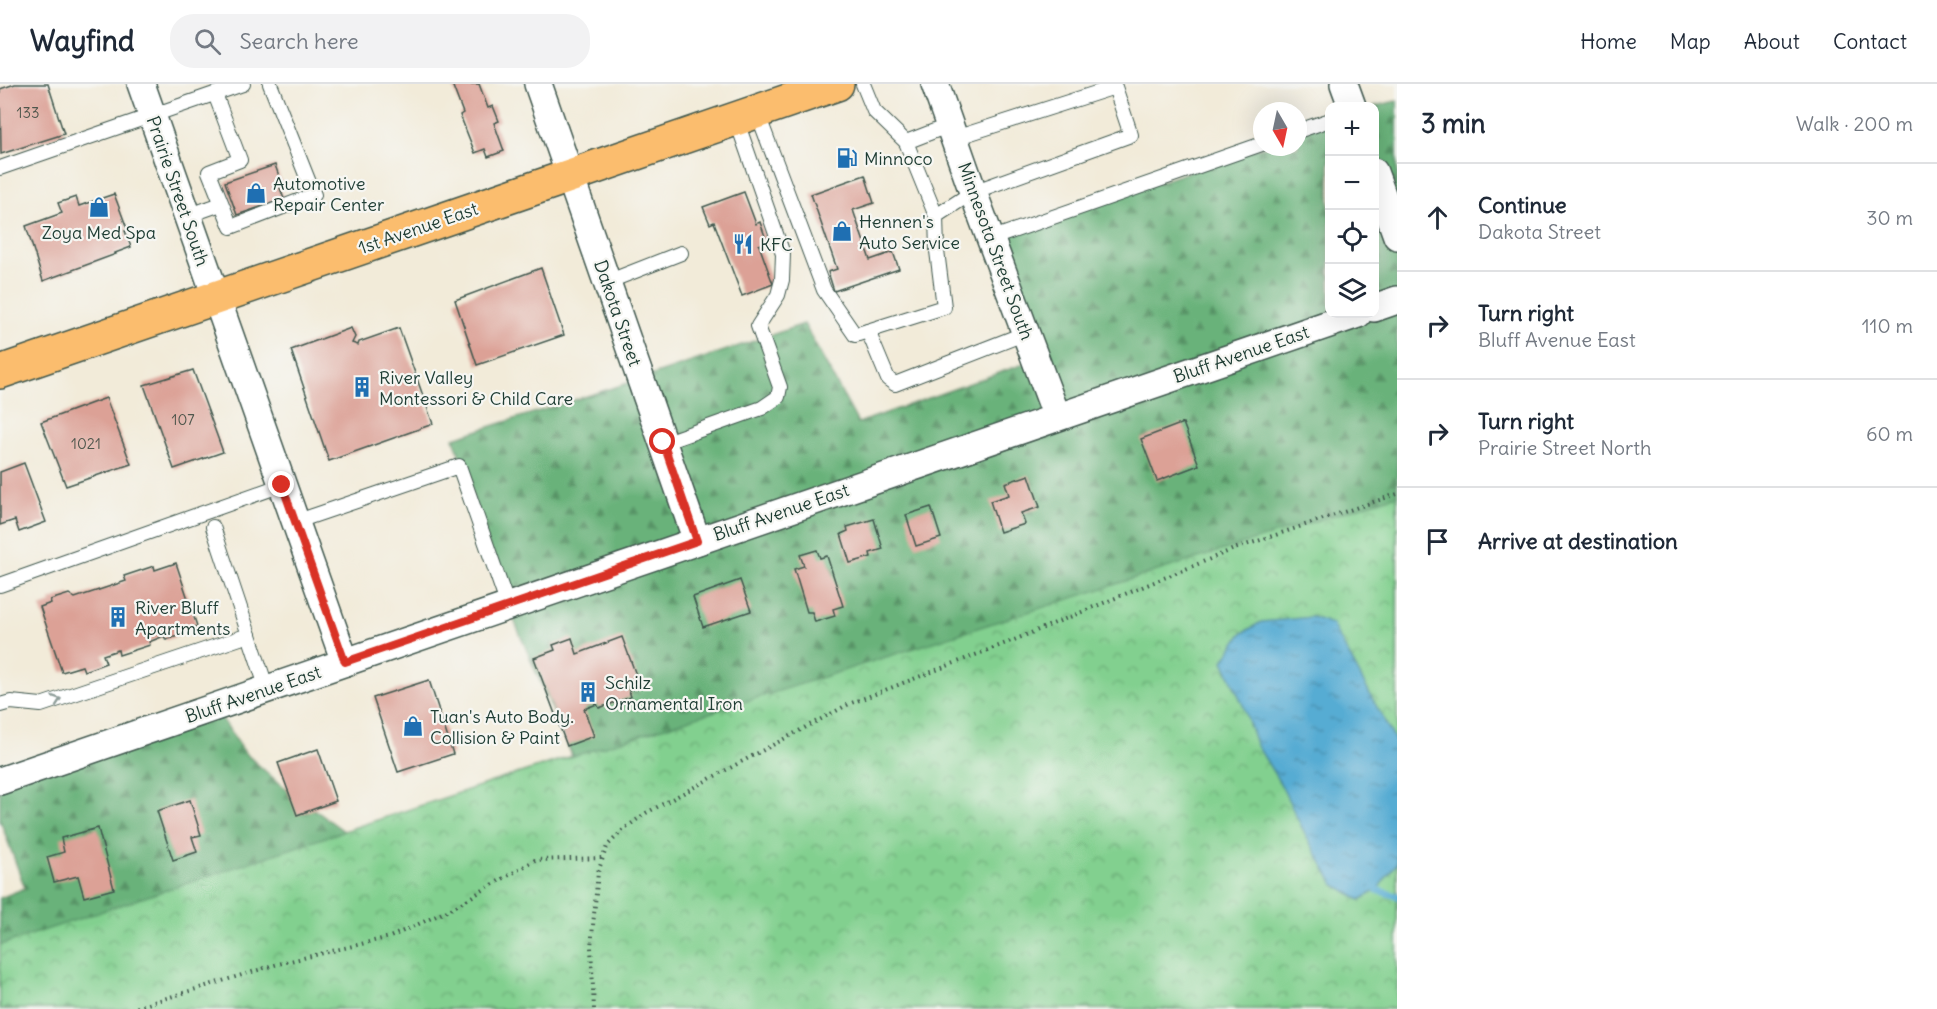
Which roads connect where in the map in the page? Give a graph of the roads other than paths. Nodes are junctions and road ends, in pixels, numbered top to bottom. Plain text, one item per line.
1 (141, 84) edge
2 (243, 84) edge
3 (270, 84) edge
4 (538, 84) edge
5 (837, 84) edge
6 (863, 84) edge
7 (935, 84) edge
8 (1344, 84) edge
9 (215, 94) junction
10 (1351, 102) edge
11 (152, 115) junction
12 (747, 115) junction
13 (1325, 121) edge
14 (1307, 128) edge
15 (952, 131) junction
16 (906, 142) junction
17 (1253, 147) edge
18 (0, 168) edge
19 (570, 176) junction
20 (1379, 186) edge
21 (973, 192) junction
22 (221, 204) junction
23 (187, 216) junction
24 (936, 216) junction
25 (1397, 236) edge
26 (990, 239) junction
27 (681, 253) dead end
28 (607, 282) junction
29 (215, 298) junction
30 (1397, 300) edge
31 (1379, 306) edge
32 (1346, 318) edge
33 (868, 331) junction
34 (1026, 333) junction
35 (0, 372) edge
36 (1057, 417) junction
37 (663, 442) junction
38 (282, 485) junction
39 (295, 522) junction
40 (213, 527) dead end
41 (697, 541) junction
42 (0, 585) edge
43 (508, 606) junction
44 (249, 635) junction
45 (345, 662) junction
46 (267, 689) junction
47 (0, 705) edge
48 (0, 781) edge

1 - 11 street, Prairie Street South
2 - 9 lane
3 - 22 lane
4 - 19 street, Dakota Street
5 - 12 main road, 1st Avenue East
6 - 16 lane
7 - 15 street, Minnesota Street South
8 - 10 street
9 - 11 lane
9 - 22 lane
11 - 18 lane
11 - 23 street, Prairie Street South
12 - 19 main road, 1st Avenue East
12 - 33 lane
12 - 37 lane
13 - 14 lane
15 - 16 lane
15 - 21 street, Minnesota Street South
15 - 21 lane
16 - 24 lane
17 - 26 lane
19 - 28 street, Dakota Street
19 - 29 main road, 1st Avenue East
20 - 25 street
21 - 24 lane
21 - 26 street, Minnesota Street South
22 - 23 lane
23 - 29 street, Prairie Street South
24 - 33 lane
26 - 34 street, Minnesota Street South
27 - 28 lane
28 - 37 street, Dakota Street
29 - 35 main road, 1st Avenue East
29 - 38 street, Prairie Street South
30 - 31 street
32 - 36 street, Bluff Avenue East
33 - 34 lane
34 - 36 street, Minnesota Street South
36 - 41 street, Bluff Avenue East
37 - 41 street, Dakota Street
38 - 39 street, Prairie Street South
38 - 42 lane
39 - 43 lane
39 - 45 street, Prairie Street South
40 - 44 lane
41 - 43 street, Bluff Avenue East
43 - 45 street, Bluff Avenue East
44 - 46 lane
47 -> 44 lane
45 - 46 street, Bluff Avenue East
46 - 48 street, Bluff Avenue East

